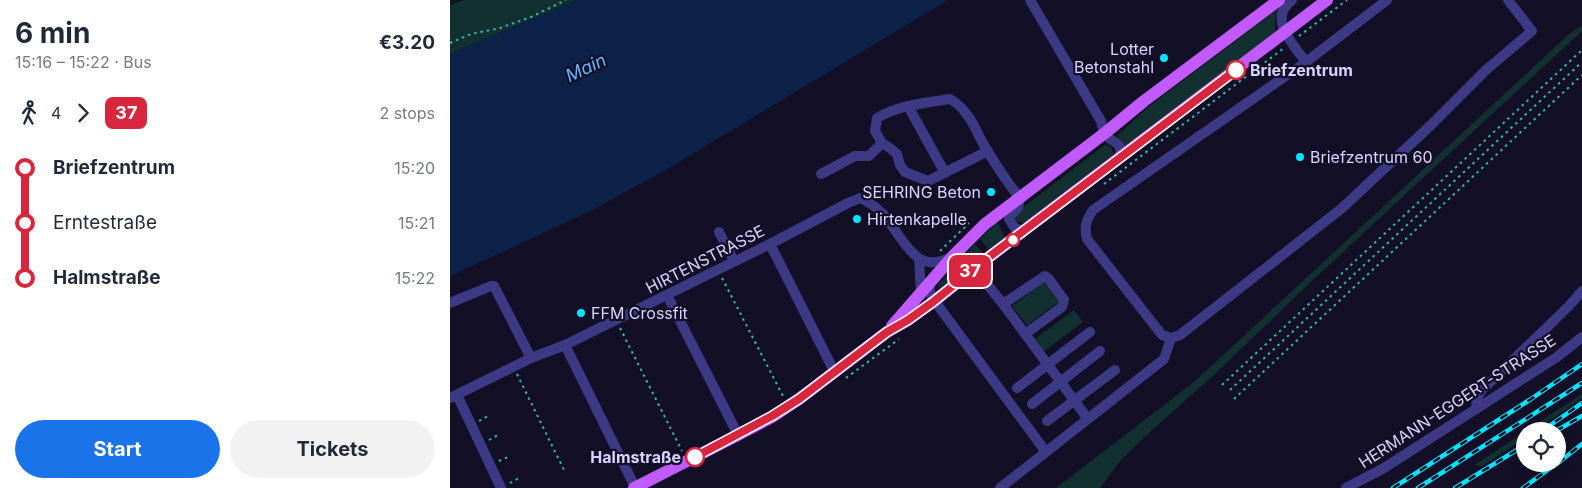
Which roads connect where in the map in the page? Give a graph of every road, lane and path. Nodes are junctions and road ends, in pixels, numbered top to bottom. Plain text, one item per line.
1 (566, 0) edge
2 (1030, 0) edge
3 (1279, 0) edge
4 (1292, 0) edge
5 (1327, 0) edge
6 (1387, 0) edge
7 (1508, 0) edge
8 (1285, 32) junction
9 (450, 43) edge
10 (1582, 50) edge
11 (1306, 62) junction
12 (1582, 62) edge
13 (1582, 75) edge
14 (908, 106) junction
15 (1105, 133) junction
16 (882, 144) junction
17 (988, 151) junction
18 (1120, 157) junction
19 (946, 173) junction
20 (821, 174) dead end
21 (1020, 198) junction
22 (1023, 231) junction
23 (719, 232) dead end
24 (770, 244) junction
25 (952, 256) junction
26 (919, 259) junction
27 (734, 261) junction
28 (974, 268) junction
29 (720, 273) dead end
30 (925, 288) junction
31 (1582, 291) edge
32 (667, 295) junction
33 (933, 302) junction
34 (450, 303) edge
35 (1003, 304) junction
36 (618, 324) dead end
37 (887, 332) junction
38 (1090, 332) dead end
39 (1025, 334) junction
40 (1582, 337) edge
41 (1171, 338) junction
42 (565, 345) junction
43 (1100, 351) dead end
44 (531, 358) junction
45 (1048, 365) junction
46 (1115, 370) dead end
47 (835, 373) junction
48 (517, 374) dead end
49 (1061, 382) junction
50 (1222, 385) dead end
51 (1017, 388) dead end
52 (1230, 390) dead end
53 (453, 396) edge
54 (783, 396) dead end
55 (1234, 399) dead end
56 (1075, 401) junction
57 (1032, 404) dead end
58 (1476, 409) junction
59 (488, 416) dead end
60 (1088, 418) junction
61 (1047, 421) dead end
62 (477, 422) dead end
63 (498, 435) dead end
64 (738, 435) junction
65 (486, 441) dead end
66 (682, 451) dead end
67 (1046, 452) junction
68 (508, 457) dead end
69 (497, 462) dead end
70 (565, 472) dead end
71 (519, 478) dead end
72 (504, 486) edge
73 (634, 488) edge
74 (1000, 488) edge
75 (1346, 488) edge

1 - 9 path
2 - 15 street
3 - 15 main road
4 - 8 street
5 - 8 main road
6 - 11 street
7 - 41 street
8 - 11 street
8 - 18 main road
10 - 50 path
11 - 41 street
12 - 52 path
13 - 55 path
14 - 16 street
14 - 17 street
14 - 19 street
15 - 18 street
15 - 21 main road
16 - 19 street
16 - 20 street
17 - 19 street
17 - 21 street
18 - 22 main road
21 - 22 street
21 - 25 main road
22 - 28 main road
23 - 27 street
24 - 26 street, HIRTENSTRASSE
24 - 27 street, HIRTENSTRASSE
24 - 47 street
25 - 26 street
25 - 30 main road
26 - 30 street
27 - 32 street, HIRTENSTRASSE
28 - 33 main road
28 - 35 street
29 - 54 path
30 - 33 street
30 - 37 main road
31 - 58 street
32 - 42 street, HIRTENSTRASSE
32 - 64 street
33 - 37 main road
33 - 67 street
34 - 44 street
35 - 39 street
35 - 39 street
36 - 66 path
37 - 47 main road
38 - 45 street
39 - 45 street
40 - 58 street, HERMANN-EGGERT-STRASSE
41 - 60 street
42 - 44 street, HIRTENSTRASSE
42 - 73 street
43 - 49 street
44 - 53 street, HIRTENSTRASSE
45 - 49 street
45 - 51 street
46 - 56 street
47 - 64 main road
48 - 70 path
49 - 56 street
49 - 57 street
53 - 72 street
56 - 60 street
56 - 61 street
58 - 75 street, HERMANN-EGGERT-STRASSE
59 - 62 path
60 - 67 street
63 - 65 path
64 - 73 main road
67 - 74 street
68 - 69 path
71 - 72 path

